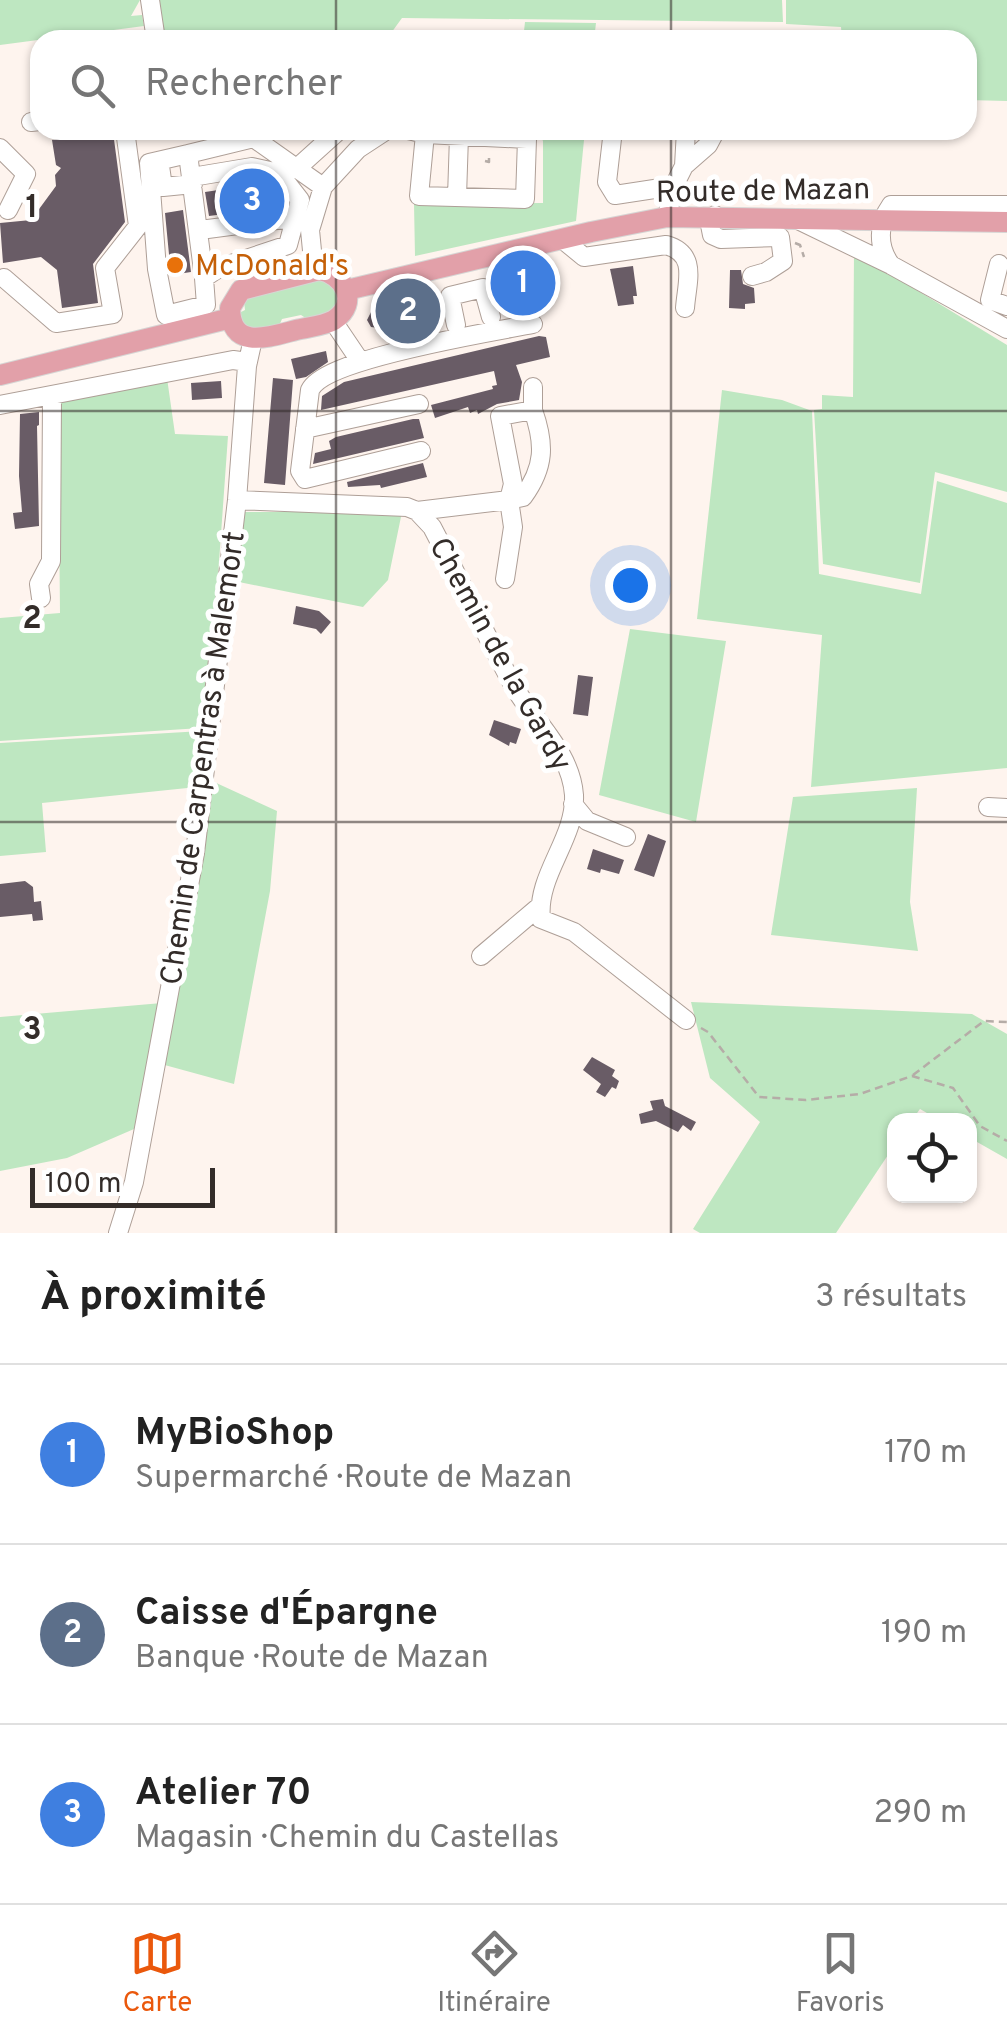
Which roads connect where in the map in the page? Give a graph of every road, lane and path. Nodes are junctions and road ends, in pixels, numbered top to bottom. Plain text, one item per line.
1 (150, 0) edge
2 (154, 30) edge
3 (126, 140) edge
4 (240, 140) edge
5 (262, 140) edge
6 (326, 140) edge
7 (372, 140) edge
8 (417, 140) edge
9 (459, 140) edge
10 (526, 140) edge
11 (612, 140) edge
12 (685, 140) edge
13 (710, 140) edge
14 (0, 148) edge
15 (188, 154) junction
16 (159, 161) junction
17 (684, 166) junction
18 (288, 169) junction
19 (192, 180) junction
20 (674, 186) junction
21 (323, 187) junction
22 (457, 197) junction
23 (1007, 205) edge
24 (8, 210) dead end
25 (715, 215) junction
26 (666, 217) junction
27 (789, 217) junction
28 (293, 218) junction
29 (877, 218) junction
30 (258, 222) junction
31 (1007, 222) edge
32 (228, 226) junction
33 (200, 230) junction
34 (562, 239) junction
35 (866, 253) junction
36 (262, 254) junction
37 (233, 263) junction
38 (999, 264) dead end
39 (891, 265) junction
40 (314, 271) junction
41 (752, 276) dead end
42 (4, 278) dead end
43 (204, 278) junction
44 (347, 290) junction
45 (1007, 306) edge
46 (685, 308) dead end
47 (230, 318) junction
48 (491, 318) dead end
49 (332, 321) junction
50 (533, 324) dead end
51 (456, 325) dead end
52 (1007, 329) edge
53 (162, 334) junction
54 (254, 338) junction
55 (360, 361) junction
56 (248, 362) junction
57 (0, 364) edge
58 (0, 376) edge
59 (533, 387) dead end
60 (52, 397) junction
61 (420, 404) dead end
62 (0, 405) edge
63 (534, 410) junction
64 (304, 429) junction
65 (421, 451) dead end
66 (237, 500) junction
67 (509, 500) junction
68 (418, 511) junction
69 (505, 578) dead end
70 (42, 598) dead end
71 (574, 804) junction
72 (988, 807) dead end
73 (1007, 808) edge
74 (626, 837) dead end
75 (540, 906) junction
76 (481, 956) dead end
77 (686, 1020) joint
78 (1007, 1022) edge
79 (912, 1076) junction
80 (1007, 1141) edge
81 (118, 1233) edge

1 - 2 street
3 - 42 street
4 - 15 street
5 - 18 street
6 - 18 street
7 - 21 street
8 - 22 street
9 - 22 street
10 - 22 street
11 - 20 street
12 - 17 street
13 - 17 street
14 - 24 street
15 - 16 street
15 - 19 street
16 - 19 street
16 - 43 street
17 - 20 street
18 - 19 street
18 - 21 street
18 - 28 street
19 - 33 street
20 - 26 street
21 - 40 street
23 - 29 street
25 - 26 main road, Route de Mazan
25 - 27 main road, Route de Mazan
25 - 41 street
26 - 34 main road, Route de Mazan
27 - 29 main road, Route de Mazan
27 - 35 street
28 - 30 street
28 - 36 street
29 - 31 main road, Route de Mazan
29 - 35 street
29 - 39 street
30 - 32 street
30 - 36 street
32 - 33 street
32 - 37 street
33 - 43 street
34 - 44 main road, Route de Mazan
34 - 46 street
35 - 39 street
36 - 37 street
37 - 43 street
38 - 45 street
39 - 52 street
40 - 44 main road
40 - 47 main road
44 - 49 main road
47 - 53 main road
47 - 54 main road
48 - 51 street
49 - 54 main road
49 - 55 street
50 - 55 street
53 - 57 main road
53 - 58 main road
54 - 56 street, Chemin de Carpentras à Malemort
55 - 64 street
56 - 60 street
56 - 66 street, Chemin de Carpentras à Malemort
59 - 63 street
60 - 62 street
60 - 70 street
61 - 64 street
63 - 67 street
63 - 67 street
64 - 65 street
66 - 68 street, Chemin de la Gardy
66 - 81 street, Chemin de Carpentras à Malemort
67 - 68 street
67 - 69 street
68 - 71 street, Chemin de la Gardy
71 - 74 street
71 - 75 street, Chemin de la Gardy
72 - 73 street
75 - 76 street
75 - 77 street
77 - 79 path
78 - 79 path
79 - 80 path

